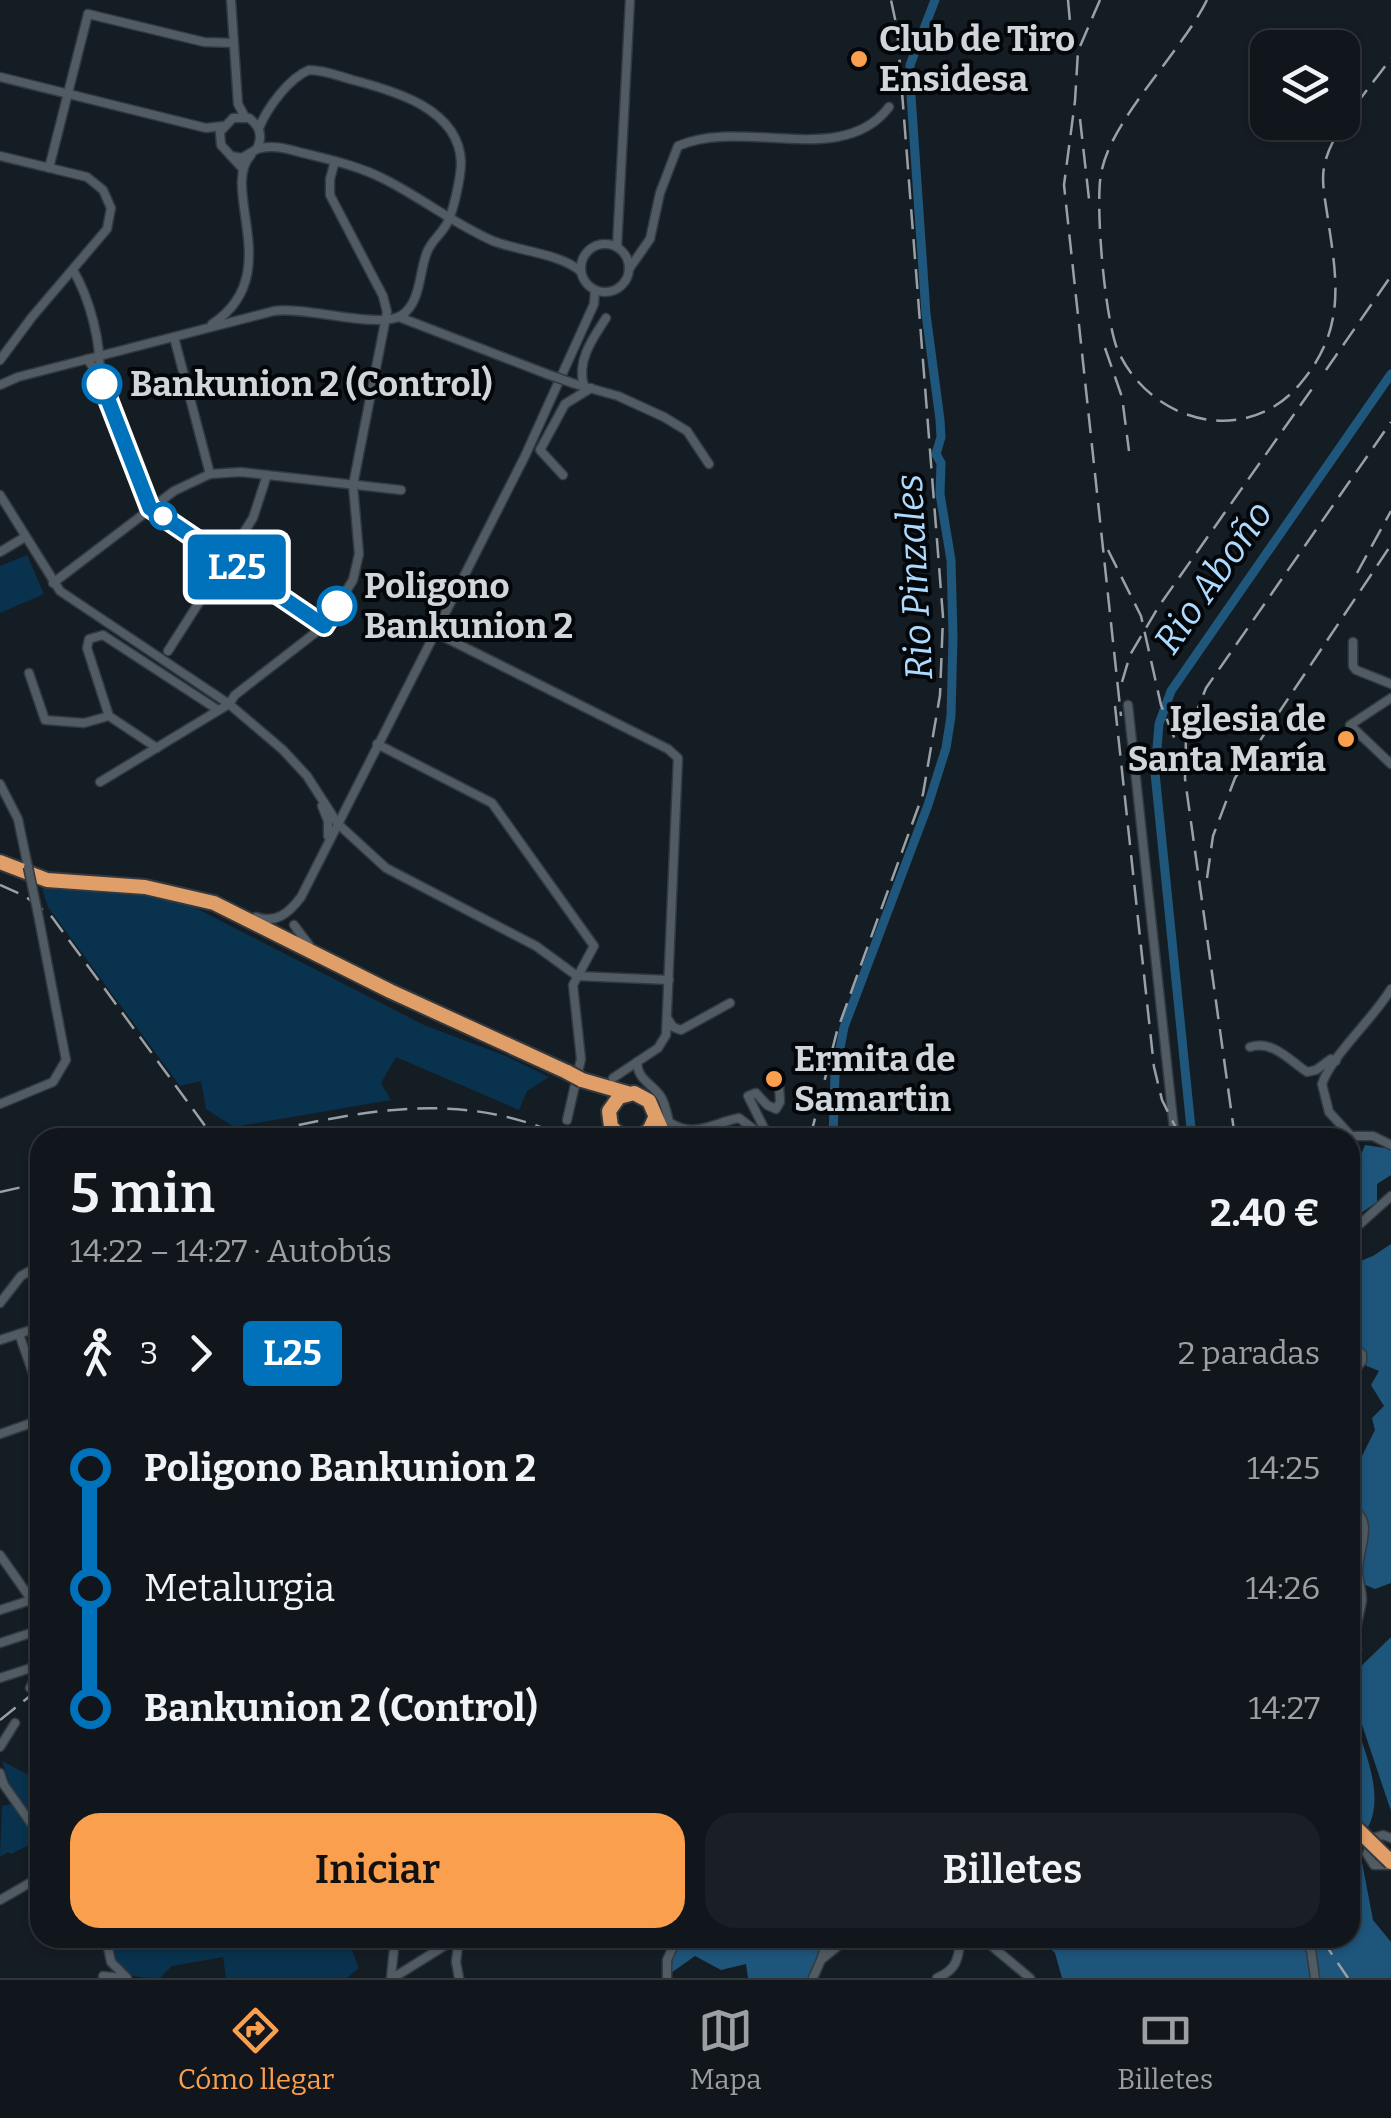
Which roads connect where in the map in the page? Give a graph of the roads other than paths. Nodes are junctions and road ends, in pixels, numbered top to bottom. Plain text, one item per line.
1 (630, 0) edge
2 (231, 1) edge
3 (233, 43) junction
4 (0, 76) edge
5 (67, 93) junction
6 (238, 104) junction
7 (889, 106) dead end
8 (268, 111) junction
9 (247, 117) junction
10 (233, 118) junction
11 (223, 126) junction
12 (206, 128) junction
13 (260, 130) junction
14 (221, 145) junction
15 (274, 146) junction
16 (254, 152) junction
17 (0, 156) edge
18 (231, 156) junction
19 (335, 161) junction
20 (49, 168) junction
21 (243, 169) junction
22 (449, 219) junction
23 (616, 227) junction
24 (604, 244) junction
25 (617, 247) junction
26 (626, 257) junction
27 (582, 259) junction
28 (637, 260) junction
29 (569, 263) junction
30 (629, 269) junction
31 (73, 270) junction
32 (580, 272) junction
33 (595, 290) junction
34 (607, 292) junction
35 (238, 300) junction
36 (594, 304) junction
37 (251, 316) junction
38 (399, 318) junction
39 (606, 318) dead end
40 (385, 321) junction
41 (200, 330) junction
42 (175, 342) dead end
43 (100, 356) junction
44 (87, 359) junction
45 (0, 360) edge
46 (99, 375) junction
47 (5, 378) edge
48 (0, 385) edge
49 (583, 386) junction
50 (709, 464) dead end
51 (210, 474) junction
52 (563, 474) dead end
53 (267, 475) junction
54 (353, 485) junction
55 (401, 490) dead end
56 (0, 495) edge
57 (150, 508) junction
58 (4, 512) edge
59 (24, 537) junction
60 (0, 552) edge
61 (228, 560) junction
62 (53, 583) junction
63 (324, 626) junction
64 (434, 632) junction
65 (1353, 642) dead end
66 (168, 651) dead end
67 (29, 673) dead end
68 (1391, 684) edge
69 (1391, 698) edge
70 (229, 704) junction
71 (1128, 705) dead end
72 (218, 710) junction
73 (109, 716) junction
74 (378, 744) junction
75 (157, 748) junction
76 (1391, 764) edge
77 (100, 782) dead end
78 (0, 784) edge
79 (315, 789) junction
80 (353, 794) junction
81 (338, 824) junction
82 (352, 838) junction
83 (325, 850) junction
84 (0, 862) edge
85 (301, 897) junction
86 (214, 903) junction
87 (290, 912) junction
88 (294, 925) junction
89 (281, 937) junction
90 (328, 960) junction
91 (577, 976) junction
92 (668, 980) junction
93 (1391, 989) edge
94 (730, 1002) dead end
95 (667, 1018) junction
96 (1250, 1048) dead end
97 (1336, 1061) junction
98 (637, 1062) junction
99 (578, 1076) junction
100 (613, 1078) dead end
101 (778, 1085) dead end
102 (627, 1093) junction
103 (0, 1104) edge
104 (609, 1111) junction
105 (654, 1118) junction
106 (567, 1120) dead end
107 (613, 1128) edge
108 (650, 1128) edge
109 (660, 1128) edge
110 (680, 1128) edge
111 (716, 1128) edge
112 (752, 1128) edge
113 (764, 1128) edge
114 (1174, 1128) edge
115 (1345, 1128) edge
116 (1360, 1136) edge
117 (1391, 1145) edge
118 (1391, 1196) edge
119 (1360, 1224) edge
120 (30, 1270) edge
121 (0, 1303) edge
122 (30, 1330) edge
123 (19, 1334) junction
124 (0, 1340) edge
125 (30, 1364) edge
126 (30, 1424) edge
127 (0, 1434) edge
128 (1360, 1515) edge
129 (0, 1555) edge
130 (1360, 1558) edge
131 (12, 1572) junction
132 (0, 1576) edge
133 (30, 1597) edge
134 (30, 1601) edge
135 (0, 1610) edge
136 (30, 1633) edge
137 (0, 1643) edge
138 (30, 1670) edge
139 (0, 1678) edge
140 (14, 1723) dead end
141 (0, 1747) edge
142 (0, 1773) edge
143 (30, 1820) edge
144 (1360, 1833) edge
145 (1391, 1838) edge
146 (1360, 1841) edge
147 (1367, 1847) junction
148 (1390, 1866) edge
149 (30, 1883) edge
150 (0, 1900) edge
151 (108, 1948) edge
152 (394, 1948) edge
153 (441, 1948) edge
154 (456, 1948) edge
155 (673, 1948) edge
156 (825, 1948) edge
157 (836, 1948) edge
158 (960, 1948) edge
159 (994, 1948) edge
160 (1310, 1948) edge
161 (821, 1960) junction
162 (111, 1962) junction
163 (667, 1966) junction
164 (102, 1977) edge
165 (125, 1978) edge
166 (392, 1978) edge
167 (459, 1978) edge
168 (657, 1978) edge
169 (668, 1978) edge
170 (813, 1978) edge
171 (938, 1978) edge
172 (1030, 1978) edge
173 (1315, 1978) edge

1 - 23 street
2 - 3 street
3 - 5 street
3 - 6 street
4 - 5 street
5 - 12 street
5 - 20 street
6 - 9 street
6 - 10 street
7 - 28 street
8 - 9 street
8 - 13 street
8 - 22 street
9 - 10 street
9 - 13 street
10 - 11 street
11 - 12 street
11 - 14 street
12 - 14 street
13 - 15 street
13 - 16 street
14 - 18 street
15 - 16 street
15 - 19 street
16 - 18 street
16 - 21 street
17 - 20 street
18 - 21 street
19 - 22 street
19 - 40 street
20 - 31 street
21 - 35 street
22 - 29 street
22 - 38 street
23 - 24 street
23 - 25 street
24 - 25 street
24 - 27 street
25 - 26 street
26 - 28 street
26 - 30 street
27 - 29 street
27 - 32 street
28 - 30 street
29 - 32 street
30 - 34 street
31 - 43 street
31 - 45 street
32 - 33 street
33 - 34 street
33 - 36 street
34 - 36 street
35 - 37 street
35 - 41 street
36 - 64 street
37 - 40 street
37 - 41 street
38 - 40 street
38 - 49 street, bridge
39 - 49 street
40 - 54 street
41 - 43 street
42 - 51 street
43 - 44 street
43 - 46 street
44 - 46 street
44 - 47 street
46 - 57 street
47 - 48 street
49 - 50 street
49 - 52 street
51 - 53 street
51 - 57 street
53 - 54 street
53 - 61 street
54 - 55 street
54 - 63 street
56 - 58 street
57 - 61 street
57 - 62 street
58 - 59 street
59 - 60 street
59 - 62 street
61 - 63 street
61 - 66 street
62 - 70 street
63 - 70 street
64 - 74 street
64 - 92 street
65 - 68 street
67 - 73 street
69 - 76 street
70 - 72 street
70 - 79 street
71 - 114 street
72 - 73 street
72 - 75 street
73 - 75 street
74 - 80 street
74 - 91 street
75 - 77 street
78 - 103 street, bridge
79 - 80 street
79 - 81 street
79 - 83 street
80 - 81 street
81 - 82 street
81 - 83 street
82 - 83 street
82 - 91 street
83 - 85 street
84 - 86 highway
85 - 87 street
85 - 88 street
86 - 87 street
86 - 89 highway
87 - 89 street
88 - 89 street
88 - 90 street
89 - 90 highway
90 - 99 highway
91 - 92 street
91 - 99 street
92 - 95 street
93 - 97 street
94 - 95 street
95 - 98 street
96 - 97 street
97 - 115 street
98 - 100 street
98 - 110 street
99 - 102 highway
99 - 104 highway
99 - 106 street
101 - 113 street
102 - 104 highway
102 - 105 highway
104 - 107 highway
105 - 108 highway
105 - 109 highway
111 - 112 street
116 - 117 street
118 - 119 street
120 - 121 street
122 - 123 street
123 - 124 street
123 - 125 street
126 - 127 street
128 - 130 street
129 - 131 street
131 - 132 street
131 - 133 street
134 - 135 street
136 - 137 street
138 - 139 street
140 - 141 street
142 - 143 street
144 - 148 highway, bridge
145 - 147 street
146 - 147 street
147 - 148 street
149 - 150 street
151 - 162 street
152 - 166 street
153 - 166 street
154 - 167 street
155 - 163 street
156 - 161 street
157 - 161 street
158 - 171 street
159 - 172 street
160 - 173 street
161 - 170 street
162 - 164 street
162 - 165 street
163 - 168 street
163 - 169 street
164 - 165 street

